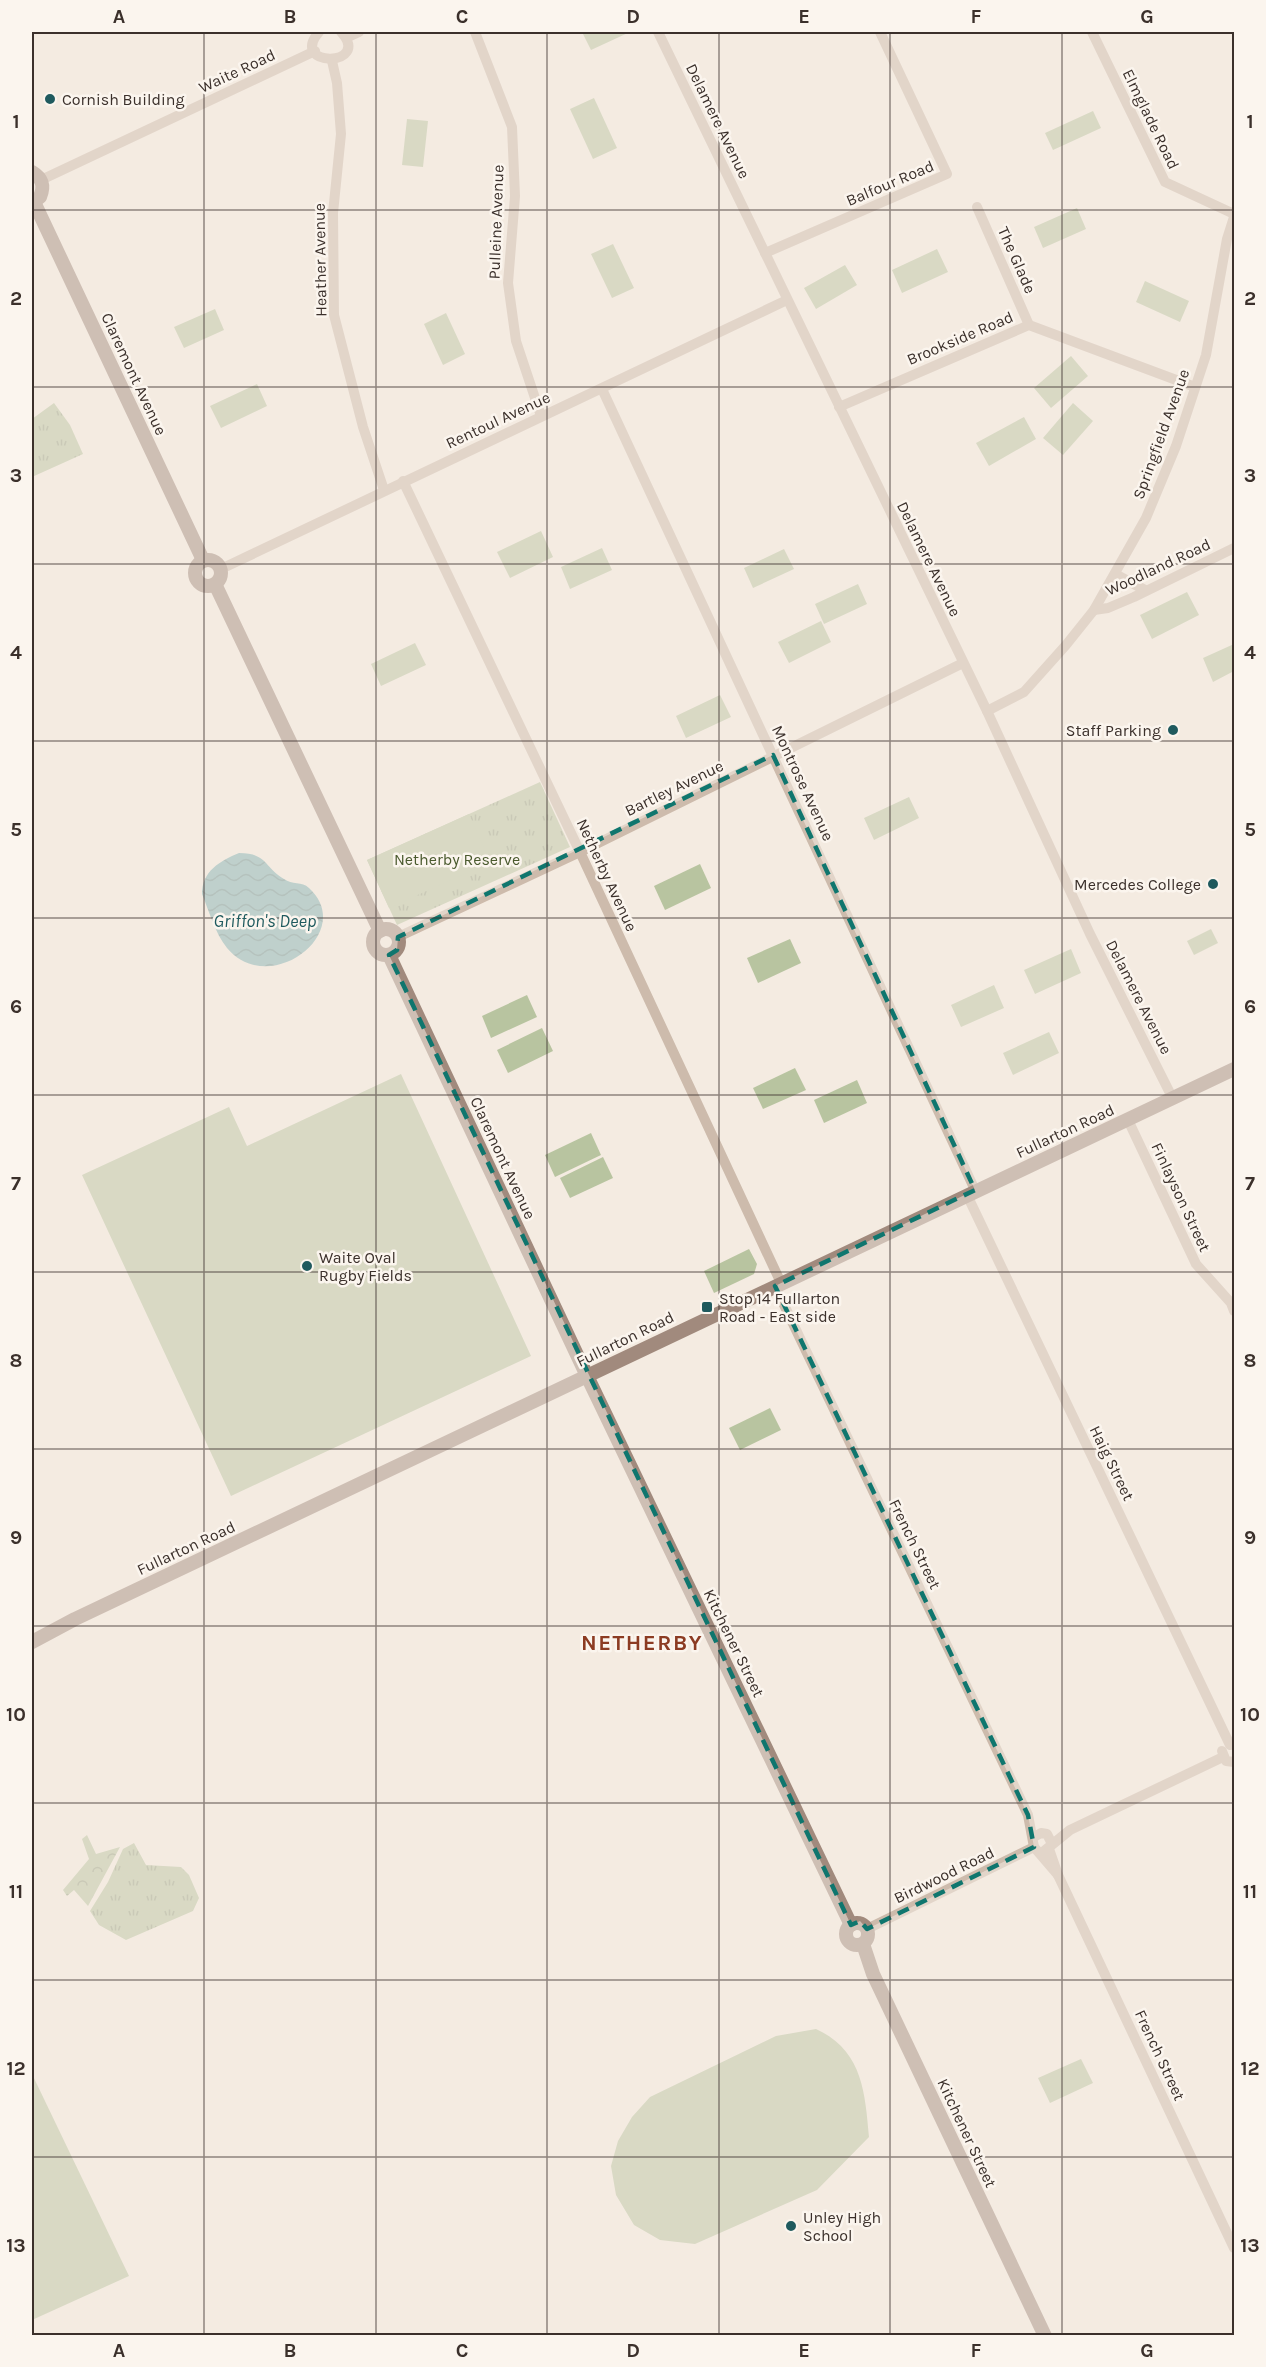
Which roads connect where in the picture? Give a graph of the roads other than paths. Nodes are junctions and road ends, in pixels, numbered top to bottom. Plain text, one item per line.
1 (319, 32) edge
2 (359, 32) edge
3 (475, 32) edge
4 (658, 32) edge
5 (880, 32) edge
6 (1092, 32) edge
7 (343, 35) edge
8 (315, 51) junction
9 (332, 61) junction
10 (36, 176) edge
11 (33, 202) edge
12 (977, 207) dead end
13 (1234, 215) edge
14 (765, 253) junction
15 (787, 300) junction
16 (1029, 325) junction
17 (1195, 387) junction
18 (602, 389) junction
19 (839, 407) junction
20 (541, 417) junction
21 (403, 481) junction
22 (384, 490) junction
23 (1234, 548) edge
24 (204, 560) junction
25 (221, 570) junction
26 (1115, 574) junction
27 (215, 584) junction
28 (1145, 590) junction
29 (1094, 610) junction
30 (963, 663) junction
31 (987, 711) junction
32 (773, 755) junction
33 (580, 852) junction
34 (380, 931) junction
35 (398, 937) junction
36 (389, 955) junction
37 (1234, 1070) edge
38 (1173, 1099) junction
39 (1128, 1120) junction
40 (971, 1192) junction
41 (778, 1285) junction
42 (1234, 1311) edge
43 (587, 1376) junction
44 (32, 1642) edge
45 (1232, 1745) edge
46 (1222, 1757) junction
47 (1234, 1762) edge
48 (1043, 1842) junction
49 (851, 1925) junction
50 (867, 1929) junction
51 (863, 1944) junction
52 (1234, 2248) edge
53 (1045, 2336) edge

1 - 8 street
2 - 7 street
3 - 20 street, Pulleine Avenue
4 - 14 street, Delamere Avenue
5 - 14 street, Balfour Road
6 - 13 street, Elmglade Road
7 - 9 street
8 - 9 street
8 - 10 street, Waite Road
9 - 22 street, Heather Avenue
10 - 11 street
11 - 24 street, Claremont Avenue
12 - 16 street, The Glade
13 - 17 street, Springfield Avenue
14 - 15 street, Delamere Avenue
15 - 18 street, Rentoul Avenue
15 - 19 street, Delamere Avenue
16 - 17 street, Brookside Road
16 - 19 street, Brookside Road
17 - 26 street, Springfield Avenue
18 - 20 street, Rentoul Avenue
18 - 32 street, Montrose Avenue
19 - 30 street, Delamere Avenue
20 - 21 street, Rentoul Avenue
21 - 22 street, Rentoul Avenue
21 - 33 street, Netherby Avenue
22 - 25 street, Rentoul Avenue
23 - 28 street, Woodland Road
24 - 25 street
24 - 27 street
25 - 27 street
26 - 28 street
26 - 29 street, Springfield Avenue
27 - 34 street
28 - 29 street, Woodland Road
29 - 31 street, Springfield Avenue
30 - 31 street, Delamere Avenue
30 - 32 street, Bartley Avenue
31 - 38 street, Delamere Avenue
32 - 33 street, Bartley Avenue
32 - 40 street, Montrose Avenue
33 - 35 street, Bartley Avenue
33 - 41 street, Netherby Avenue
34 - 35 street
34 - 36 street
35 - 36 street
36 - 43 street, Claremont Avenue
37 - 38 street, Fullarton Road
38 - 39 street, Fullarton Road
39 - 40 street, Fullarton Road
39 - 42 street, Finlayson Street
40 - 41 street, Fullarton Road
40 - 45 street, Haig Street
41 - 43 street, Fullarton Road
41 - 48 street, French Street
43 - 44 street, Fullarton Road
43 - 49 street, Kitchener Street
45 - 46 street
46 - 47 street
46 - 48 street, Birdwood Road
48 - 50 street, Birdwood Road
48 - 52 street, French Street
49 - 50 street
49 - 51 street
50 - 51 street
51 - 53 street, Kitchener Street

